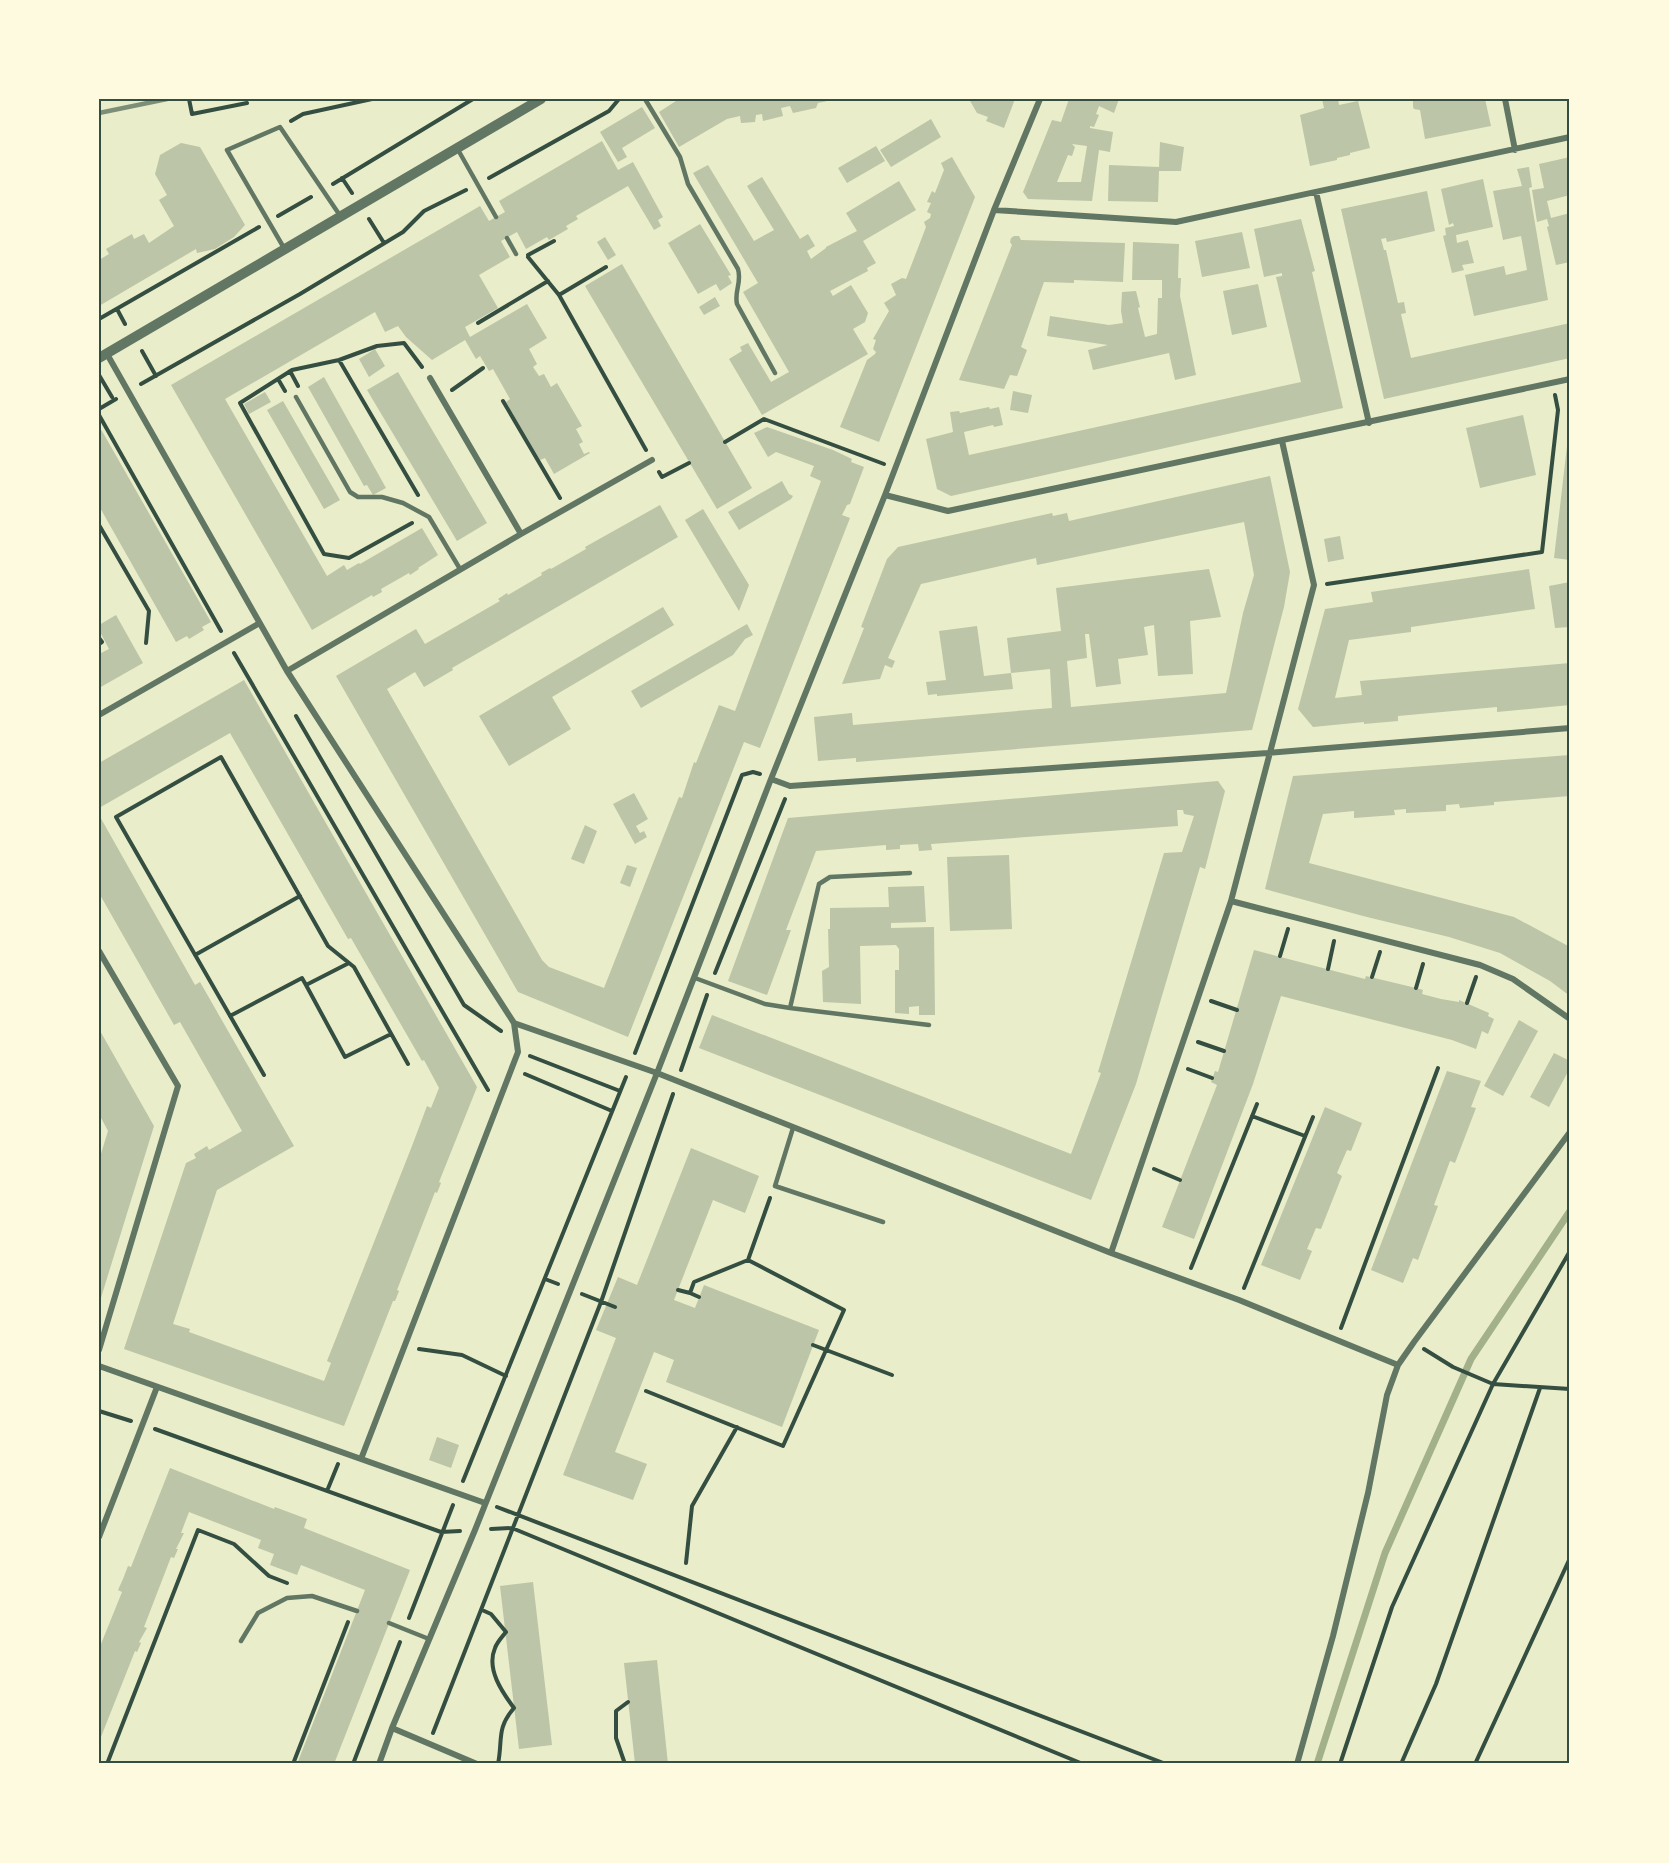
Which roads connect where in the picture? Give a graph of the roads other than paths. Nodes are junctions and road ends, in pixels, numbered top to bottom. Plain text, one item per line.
1 (541, 99) edge
2 (645, 99) edge
3 (1040, 99) edge
4 (1505, 99) edge
5 (1570, 137) edge
6 (458, 148) junction
7 (1515, 150) junction
8 (1316, 192) junction
9 (994, 210) junction
10 (342, 217) junction
11 (496, 218) dead end
12 (507, 238) dead end
13 (285, 250) junction
14 (516, 254) dead end
15 (103, 356) edge
16 (775, 373) dead end
17 (430, 378) road end
18 (1570, 379) edge
19 (296, 397) dead end
20 (1369, 423) junction
21 (1282, 441) junction
22 (652, 460) road end
23 (885, 495) junction
24 (521, 534) junction
25 (460, 569) junction
26 (258, 624) junction
27 (286, 671) junction
28 (99, 715) edge
29 (1570, 728) edge
30 (1268, 753) junction
31 (771, 779) junction
32 (910, 873) dead end
33 (1231, 901) junction
34 (99, 951) edge
35 (695, 978) junction
36 (790, 1008) junction
37 (1570, 1019) edge
38 (514, 1023) junction
39 (929, 1025) dead end
40 (657, 1074) junction
41 (793, 1128) junction
42 (1570, 1132) edge
43 (883, 1222) dead end
44 (1111, 1252) junction
45 (99, 1350) edge
46 (1398, 1365) junction
47 (99, 1366) edge
48 (157, 1387) junction
49 (361, 1459) junction
50 (485, 1503) junction
51 (99, 1537) edge
52 (355, 1611) road end
53 (389, 1623) dead end
54 (429, 1639) junction
55 (241, 1641) dead end
56 (392, 1728) junction
57 (379, 1764) edge
58 (477, 1764) edge
59 (1297, 1764) edge

1 - 6 street
2 - 16 lane
3 - 9 street
4 - 7 street
5 - 7 street
6 - 10 street
6 - 11 lane
7 - 8 street
8 - 9 street
8 - 20 street
9 - 23 street
10 - 13 street
10 - 13 lane
12 - 14 lane
13 - 15 street
15 - 26 street
17 - 24 street
18 - 20 street
19 - 25 lane
20 - 21 street
21 - 23 street
21 - 30 street
22 - 24 street
23 - 31 street
24 - 25 street
25 - 27 street
26 - 27 street
26 - 28 street
27 - 38 street
29 - 30 street
30 - 31 street
30 - 33 street
31 - 35 street
32 - 36 lane
33 - 37 street
33 - 44 street
34 - 45 street
35 - 36 lane
35 - 40 street
36 - 39 lane
38 - 40 street
38 - 49 street
40 - 41 street
40 - 50 street
41 - 43 lane
41 - 44 street
42 - 46 street
44 - 46 street
46 - 59 street
47 - 48 street
48 - 49 street
48 - 51 street
49 - 50 street
50 - 54 street
52 - 55 lane
53 - 54 lane
54 - 56 street
56 - 57 street
56 - 58 street

